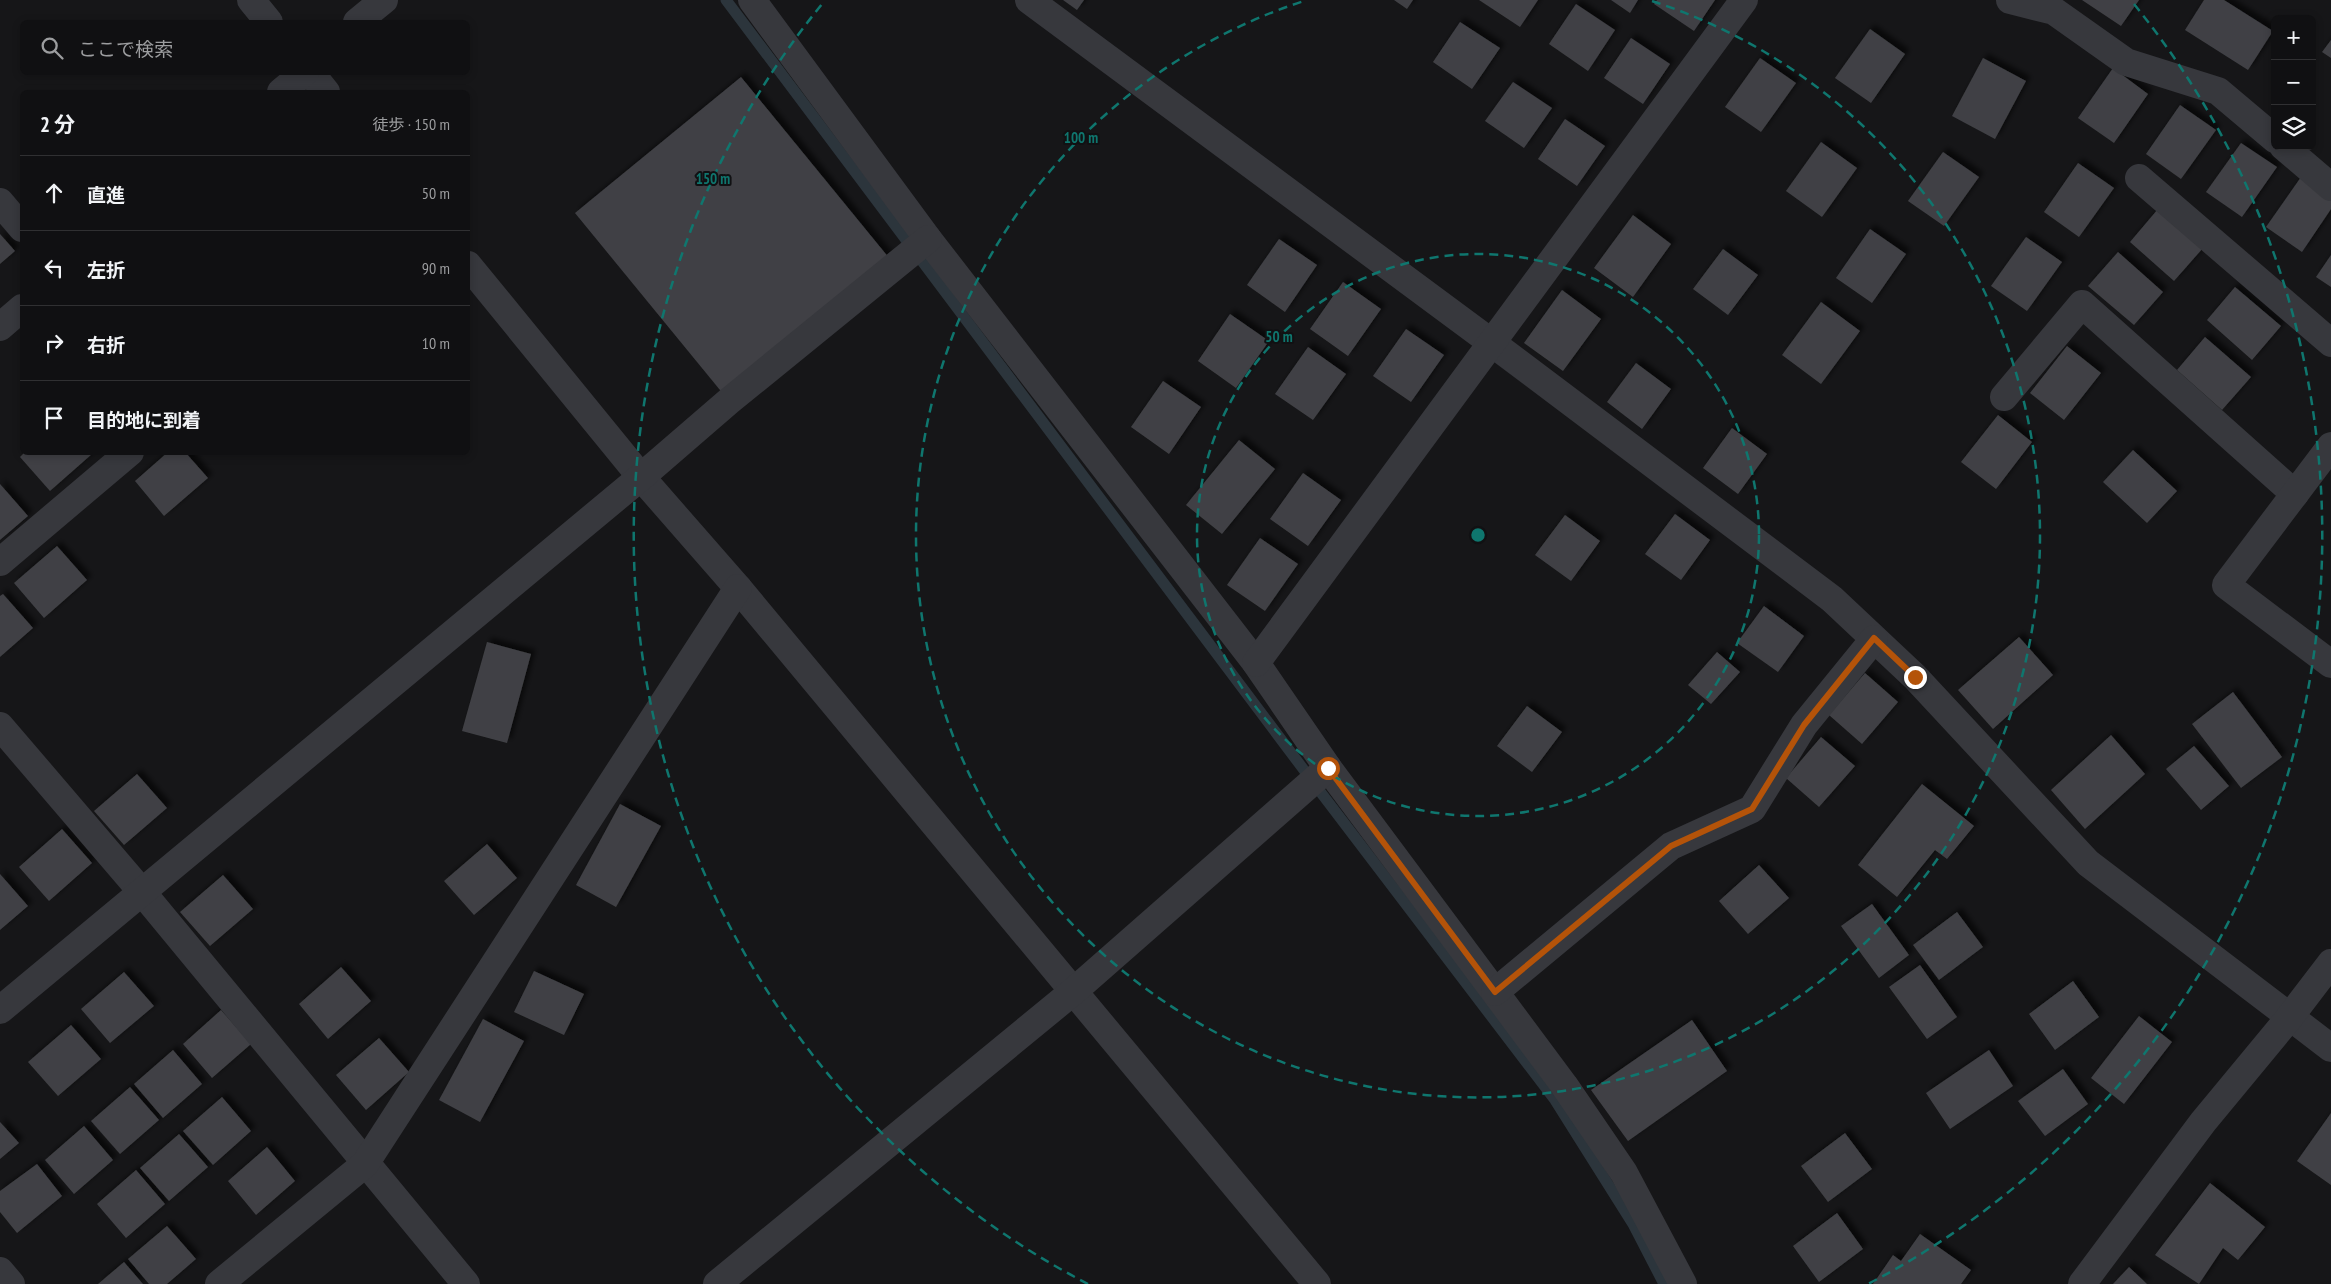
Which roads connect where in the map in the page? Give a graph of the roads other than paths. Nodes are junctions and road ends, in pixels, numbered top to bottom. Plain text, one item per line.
1 (251, 0) edge
2 (384, 0) edge
3 (752, 0) edge
4 (1029, 0) edge
5 (1744, 0) edge
6 (2010, 0) edge
7 (267, 20) edge
8 (359, 20) edge
9 (301, 75) edge
10 (312, 75) edge
11 (283, 90) edge
12 (324, 90) edge
13 (2271, 136) edge
14 (2288, 150) edge
15 (2139, 178) dead end
16 (2331, 186) edge
17 (0, 202) edge
18 (20, 226) edge
19 (928, 239) junction
20 (470, 267) edge
21 (20, 310) edge
22 (0, 327) edge
23 (1492, 343) junction
24 (2331, 343) edge
25 (2004, 397) dead end
26 (2331, 446) edge
27 (126, 455) edge
28 (641, 477) junction
29 (2294, 494) junction
30 (0, 562) edge
31 (738, 588) junction
32 (1874, 638) junction
33 (1256, 663) junction
34 (2331, 664) edge
35 (0, 726) edge
36 (1328, 768) junction
37 (142, 892) junction
38 (2331, 963) edge
39 (1075, 990) junction
40 (1495, 992) junction
41 (0, 1010) edge
42 (2289, 1018) junction
43 (2331, 1048) edge
44 (365, 1164) junction
45 (0, 1271) edge
46 (11, 1284) edge
47 (219, 1284) edge
48 (466, 1284) edge
49 (716, 1284) edge
50 (1317, 1284) edge
51 (1683, 1284) edge
52 (2082, 1284) edge

1 - 7 street
2 - 8 street
3 - 19 street
4 - 23 street
5 - 23 street
6 - 13 street
9 - 11 street
10 - 12 street
14 - 16 street
15 - 24 street
17 - 18 street
19 - 28 street
19 - 33 street
20 - 28 street
21 - 22 street
23 - 32 street
23 - 33 street
25 - 29 street
26 - 29 street
27 - 30 street
28 - 31 street
28 - 37 street
29 - 34 street
31 - 39 street
31 - 44 street
32 - 40 street
32 - 42 street
33 - 36 street
35 - 37 street
36 - 39 street
36 - 40 street
37 - 41 street
37 - 44 street
38 - 42 street
39 - 49 street
39 - 50 street
40 - 51 street
42 - 43 street
42 - 52 street
44 - 47 street
44 - 48 street
45 - 46 street

